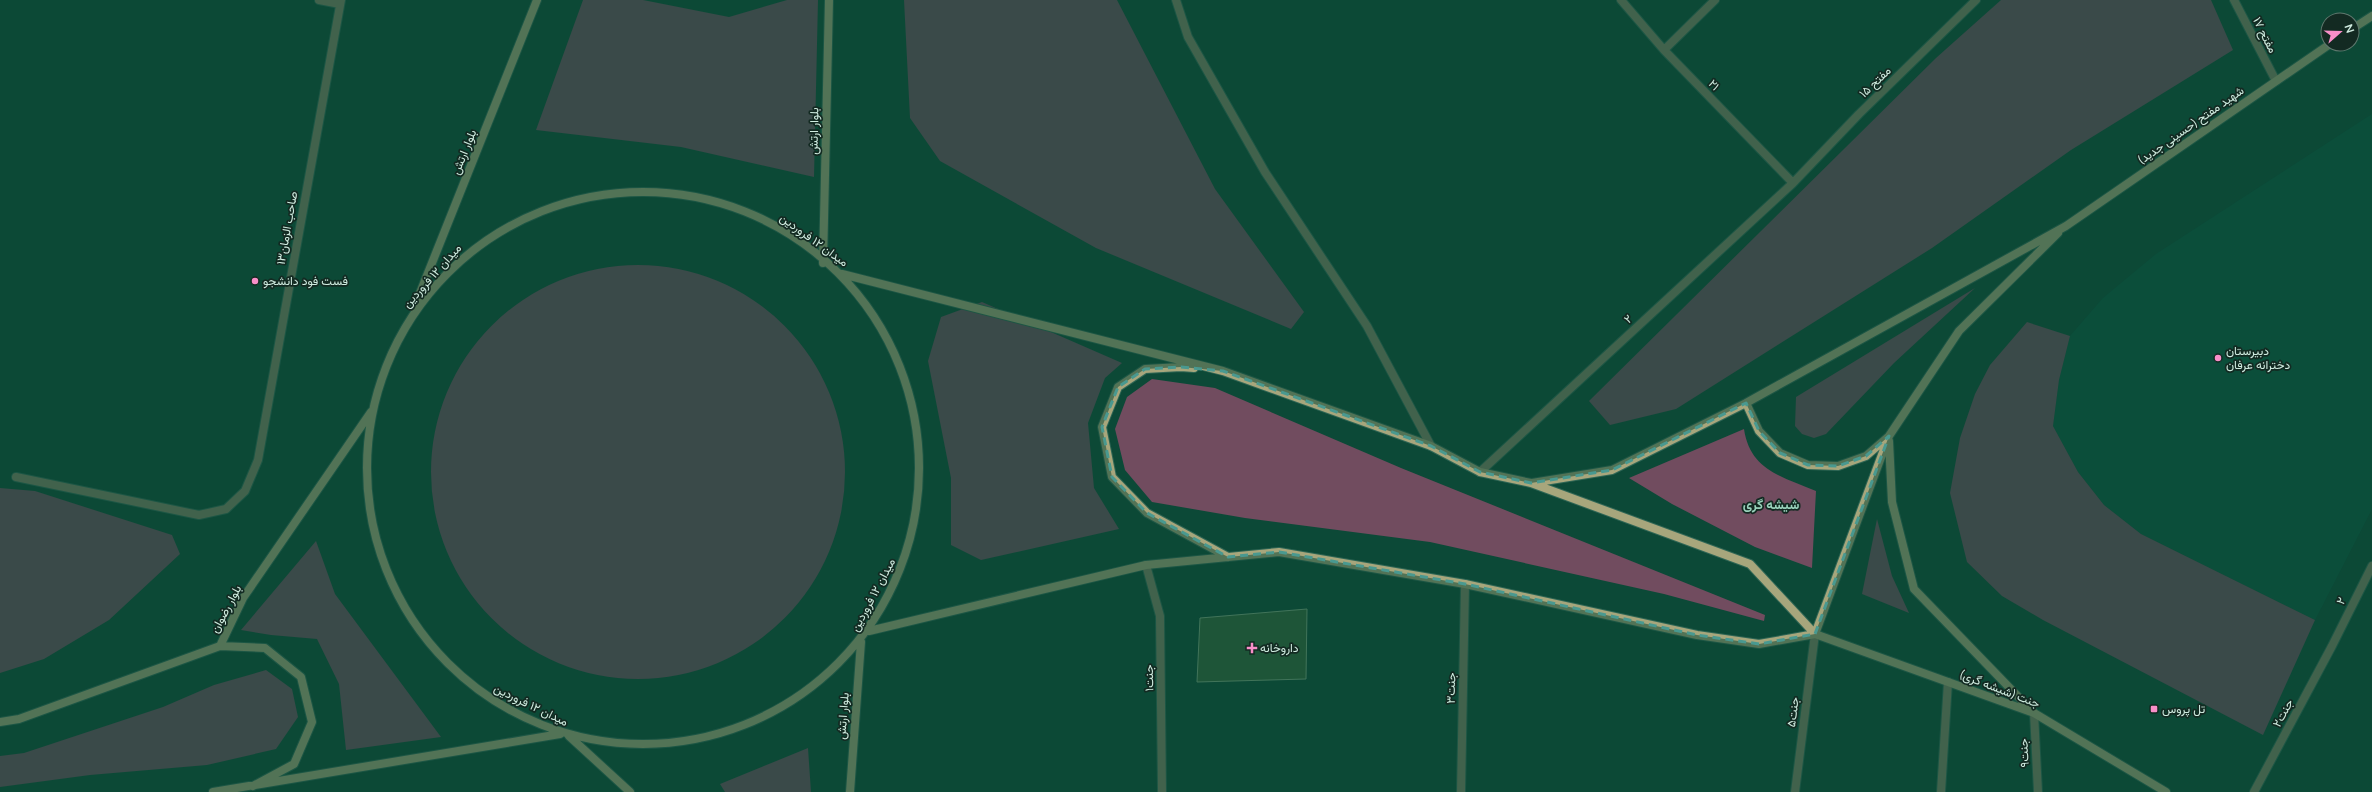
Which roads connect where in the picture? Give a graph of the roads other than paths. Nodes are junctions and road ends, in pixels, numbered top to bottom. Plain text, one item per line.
1 (319, 0) edge
2 (537, 0) edge
3 (829, 0) edge
4 (1176, 0) edge
5 (1621, 0) edge
6 (1715, 0) edge
7 (1976, 0) edge
8 (2234, 0) edge
9 (340, 2) edge
10 (2372, 16) edge
11 (2360, 24) edge
12 (1664, 50) junction
13 (2320, 51) edge
14 (2276, 81) junction
15 (1792, 183) junction
16 (2066, 226) junction
17 (823, 263) junction
18 (842, 274) junction
19 (412, 313) junction
20 (1223, 371) junction
21 (1746, 403) junction
22 (372, 412) junction
23 (1889, 436) junction
24 (1431, 446) junction
25 (1480, 472) junction
26 (16, 477) dead end
27 (1531, 483) junction
28 (1228, 557) junction
29 (1146, 565) junction
30 (2372, 566) edge
31 (1465, 584) junction
32 (869, 632) junction
33 (1815, 634) junction
34 (861, 642) junction
35 (220, 646) junction
36 (2332, 646) joint
37 (1948, 682) junction
38 (2034, 713) junction
39 (0, 722) edge
40 (560, 734) junction
41 (569, 736) junction
42 (253, 786) junction
43 (213, 792) edge
44 (630, 792) edge
45 (850, 792) edge
46 (1162, 792) edge
47 (1462, 792) edge
48 (1795, 792) edge
49 (1941, 792) edge
50 (2038, 792) edge
51 (2166, 792) edge
52 (2254, 792) edge

1 - 9 street
2 - 19 street, بلوار ارتش
3 - 17 street, بلوار ارتش
4 - 24 street
5 - 12 street, ۲۱
6 - 12 street
7 - 15 street, مفتح ۱۵
8 - 14 street, مفتح ۱۷
9 - 26 street, صاحب الزمان۱۳
10 - 11 street
12 - 15 street, ۲۱
13 - 14 street, شهید مفتح (حسینی جدید)
14 - 16 street, شهید مفتح (حسینی جدید)
15 - 25 street, ۲
16 - 21 street
16 - 23 street
17 - 18 street, میدان ۱۲ فروردین
17 - 19 street, میدان ۱۲ فروردین
18 - 20 street
18 - 32 street, میدان ۱۲ فروردین
19 - 22 street, میدان ۱۲ فروردین
20 - 24 street
20 - 28 street
21 - 23 street
21 - 27 street
22 - 35 street, بلوار رضوان
22 - 40 street, میدان ۱۲ فروردین
23 - 33 street
23 - 38 street
24 - 25 street
25 - 27 street
27 - 33 street
28 - 29 street
28 - 31 street
29 - 32 street
29 - 46 street, جنت۱
30 - 36 street, ۲
31 - 33 street
31 - 47 street, جنت۳
32 - 34 street, میدان ۱۲ فروردین
33 - 37 street, جنت (شیشه گری)
33 - 48 street, جنت۵
34 - 41 street, میدان ۱۲ فروردین
34 - 45 street, بلوار ارتش
35 - 39 street, بلوار رضوان
35 - 42 street
36 - 52 street, جنت۲
37 - 38 street, جنت (شیشه گری)
37 - 49 street
38 - 50 street, جنت۹
38 - 51 street, جنت (شیشه گری)
40 - 41 street, میدان ۱۲ فروردین
40 - 42 street
41 - 44 street
42 - 43 street

